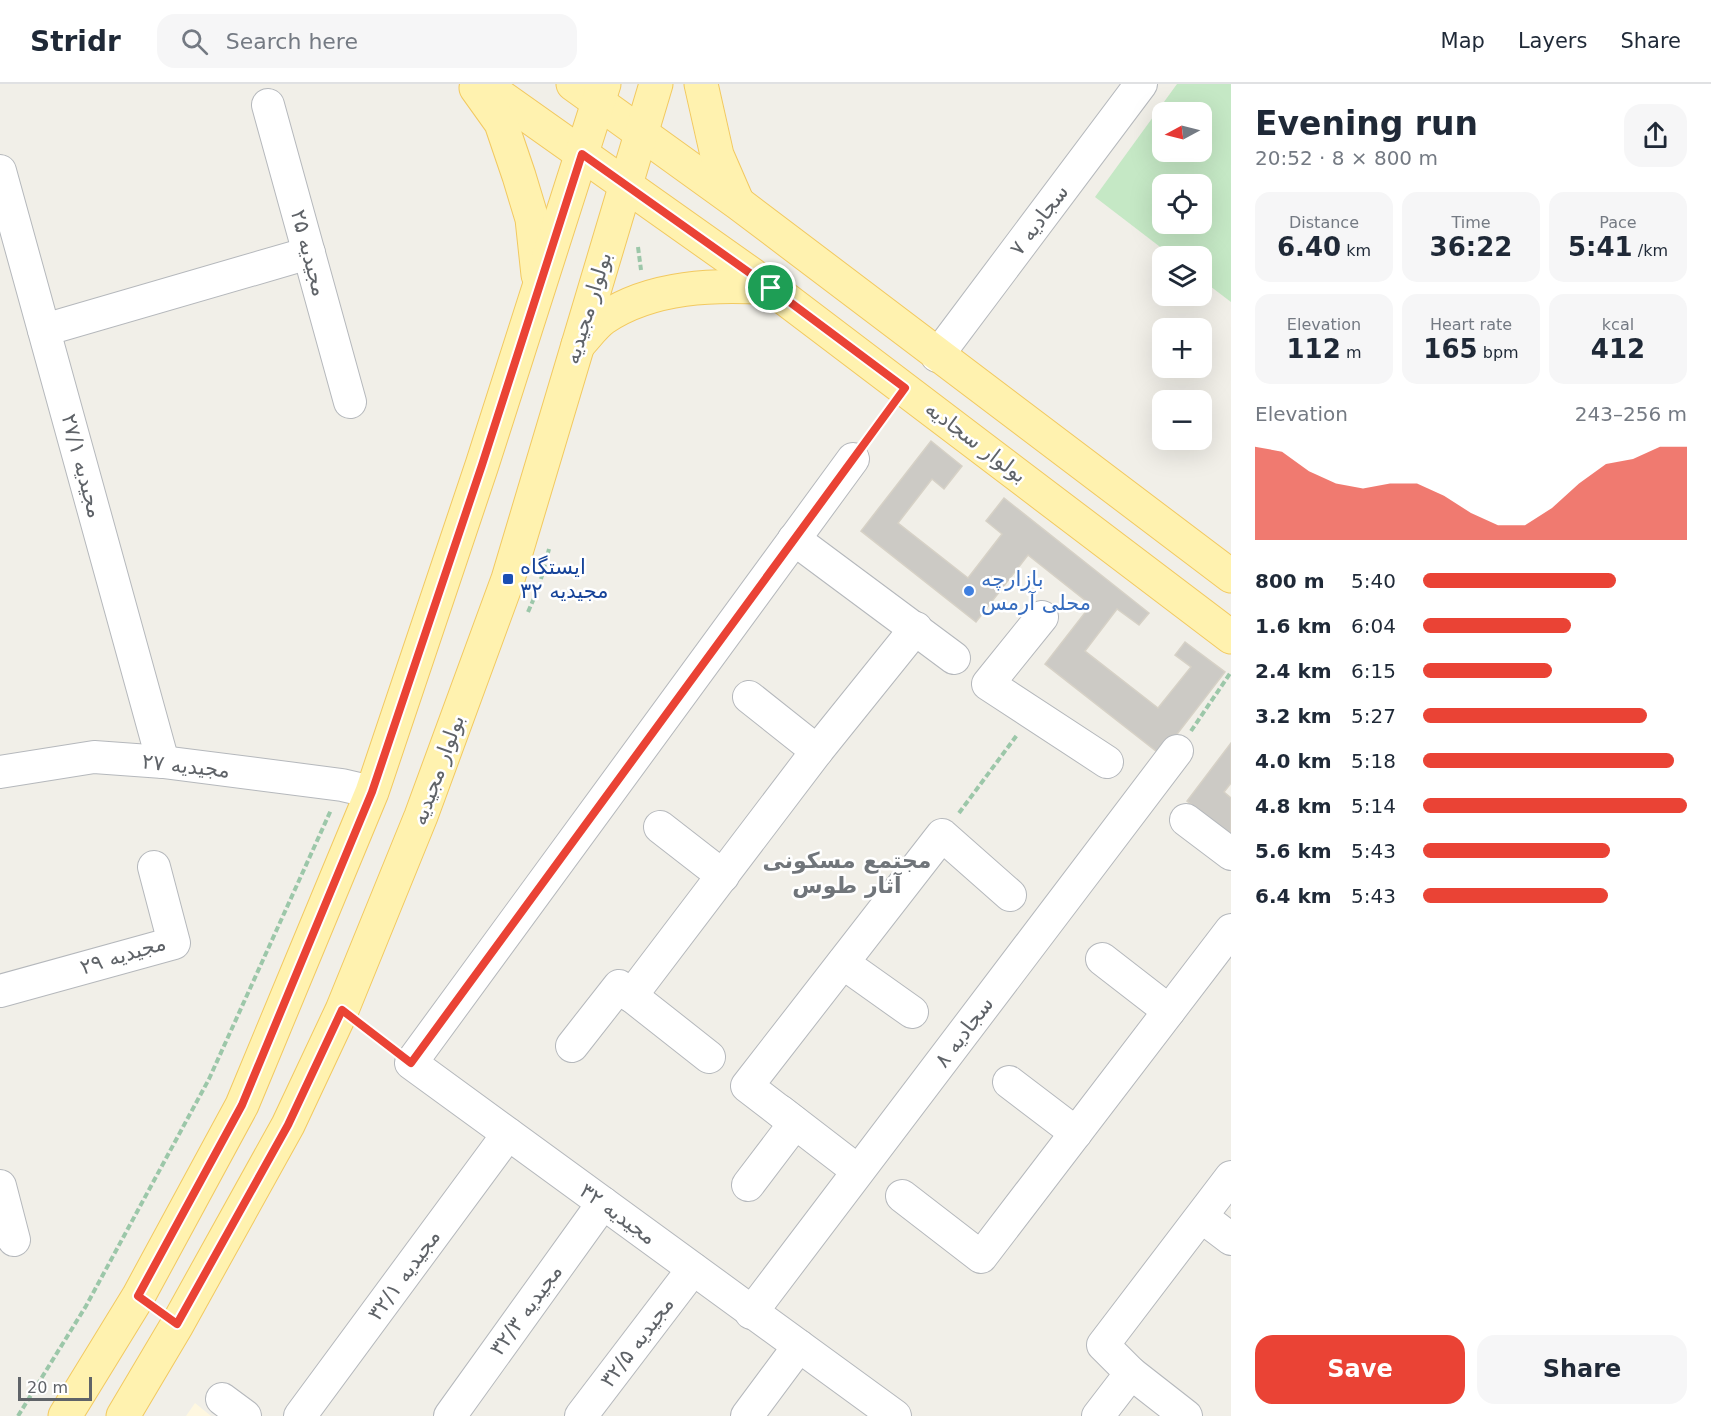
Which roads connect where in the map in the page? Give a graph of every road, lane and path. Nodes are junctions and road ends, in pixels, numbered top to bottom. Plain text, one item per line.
1 (473, 84) edge
2 (483, 84) edge
3 (656, 84) edge
4 (701, 84) edge
5 (1141, 84) edge
6 (592, 90) edge
7 (268, 105) dead end
8 (641, 133) junction
9 (582, 154) junction
10 (0, 171) edge
11 (625, 184) junction
12 (738, 203) junction
13 (637, 240) dead end
14 (309, 253) junction
15 (540, 286) junction
16 (771, 288) junction
17 (644, 297) junction
18 (44, 330) junction
19 (576, 347) junction
20 (937, 356) junction
21 (905, 388) junction
22 (350, 402) dead end
23 (853, 459) joint
24 (795, 539) junction
25 (1231, 576) edge
26 (1042, 617) dead end
27 (916, 628) junction
28 (1231, 637) edge
29 (954, 657) dead end
30 (1231, 672) edge
31 (749, 698) dead end
32 (1034, 713) junction
33 (817, 751) junction
34 (1177, 751) joint
35 (163, 762) junction
36 (1107, 762) dead end
37 (0, 772) edge
38 (357, 789) junction
39 (1186, 820) dead end
40 (660, 827) dead end
41 (942, 835) junction
42 (1231, 854) edge
43 (154, 867) dead end
44 (723, 876) junction
45 (1010, 895) dead end
46 (1231, 930) edge
47 (1102, 959) dead end
48 (843, 963) junction
49 (0, 991) edge
50 (631, 996) junction
51 (342, 1010) junction
52 (1169, 1011) junction
53 (912, 1012) dead end
54 (572, 1046) dead end
55 (709, 1057) dead end
56 (411, 1063) junction
57 (1009, 1083) dead end
58 (772, 1105) junction
59 (1076, 1133) junction
60 (508, 1134) junction
61 (858, 1171) junction
62 (1231, 1177) edge
63 (748, 1185) dead end
64 (0, 1186) edge
65 (902, 1196) dead end
66 (603, 1203) junction
67 (1202, 1217) junction
68 (1231, 1239) edge
69 (14, 1240) dead end
70 (693, 1269) junction
71 (138, 1296) junction
72 (751, 1313) junction
73 (177, 1324) junction
74 (799, 1346) junction
75 (1131, 1373) junction
76 (18, 1416) edge
77 (65, 1416) edge
78 (123, 1416) edge
79 (300, 1416) edge
80 (450, 1416) edge
81 (581, 1416) edge
82 (747, 1416) edge
83 (895, 1416) edge
84 (1098, 1416) edge
85 (1186, 1416) edge

1 - 15 main road
2 - 9 main road, بولوار سجادیه
3 - 8 main road, بولوار مجیدیه
4 - 12 main road
5 - 20 street, سجادیه ۷
6 - 8 main road
6 - 9 main road
7 - 14 street, مجیدیه ۲۵
8 - 11 main road, بولوار مجیدیه
8 - 12 main road
9 - 11 main road, بولوار سجادیه
9 - 15 main road
10 - 18 street, مجیدیه ۲۷/۱
11 - 16 main road, بولوار سجادیه
11 - 19 main road, بولوار مجیدیه
12 - 20 main road
13 - 17 path
14 - 18 street
14 - 22 street, مجیدیه ۲۵
15 - 38 main road
16 - 17 main road
16 - 21 main road, بولوار سجادیه
17 - 19 main road
18 - 35 street, مجیدیه ۲۷/۱
19 - 51 main road, بولوار مجیدیه
20 - 25 main road
21 - 23 path
21 - 28 main road, بولوار سجادیه
23 - 24 street
24 - 27 street
24 - 56 street
26 - 32 street
27 - 29 street
27 - 33 street
30 - 34 path
31 - 33 street
32 - 36 street
32 - 41 path
33 - 44 street
34 - 61 street, سجادیه ۸
35 - 37 street, مجیدیه ۲۷
35 - 38 street, مجیدیه ۲۷
38 - 71 main road
38 - 76 path
39 - 42 street
40 - 44 street
41 - 45 street
41 - 48 street
43 - 49 street, مجیدیه ۲۹
44 - 50 street
46 - 52 street
47 - 52 street
48 - 53 street
48 - 58 street
50 - 54 street
50 - 55 street
51 - 56 path
51 - 73 main road, بولوار مجیدیه
52 - 59 street
56 - 60 street, مجیدیه ۳۲
57 - 59 street
58 - 61 street
58 - 63 street
59 - 65 street
60 - 66 street, مجیدیه ۳۲
60 - 79 street, مجیدیه ۳۲/۱
61 - 72 street, سجادیه ۸
62 - 67 street
64 - 69 street
66 - 70 street, مجیدیه ۳۲
66 - 80 street, مجیدیه ۳۲/۳
67 - 68 street
67 - 75 street
70 - 72 street, مجیدیه ۳۲
70 - 81 street, مجیدیه ۳۲/۵
71 - 73 main road
71 - 77 main road
72 - 74 street, مجیدیه ۳۲
73 - 78 main road, بولوار مجیدیه
74 - 82 street
74 - 83 street, مجیدیه ۳۲
75 - 84 street
75 - 85 street

